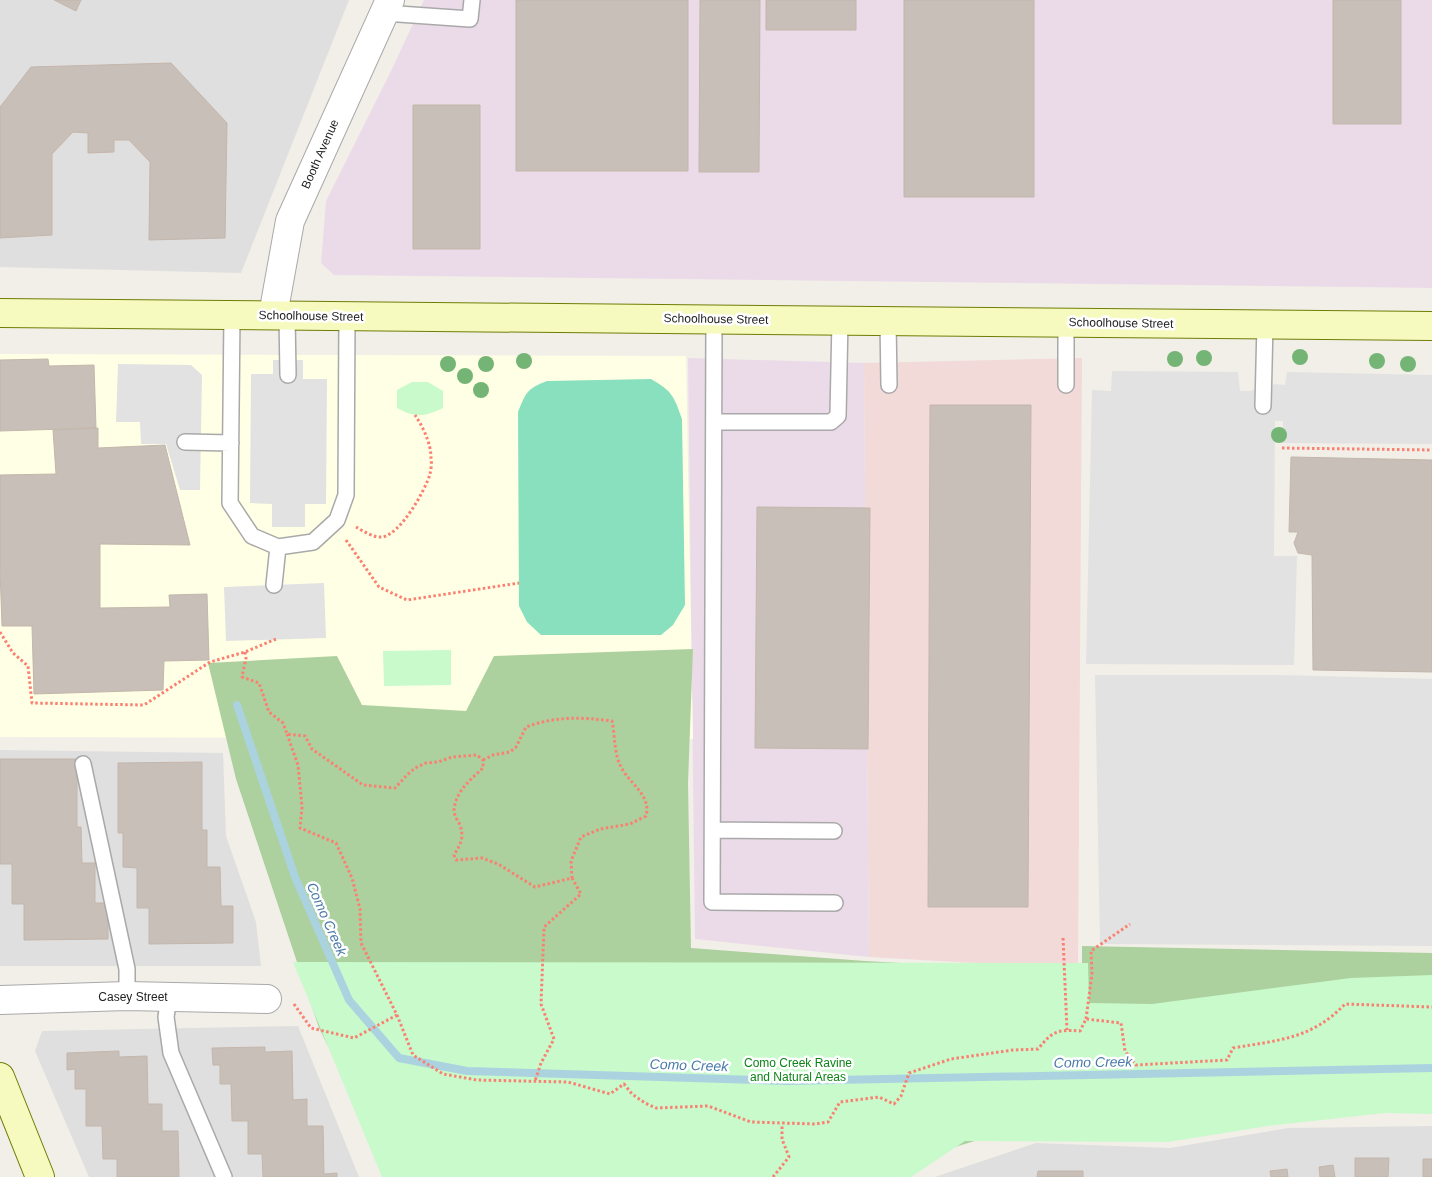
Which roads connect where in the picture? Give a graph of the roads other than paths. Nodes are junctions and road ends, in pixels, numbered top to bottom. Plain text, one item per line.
1 (472, 0) edge
2 (387, 6) edge
3 (0, 313) edge
4 (232, 315) junction
5 (280, 315) junction
6 (348, 316) junction
7 (714, 319) junction
8 (840, 320) junction
9 (888, 321) junction
10 (1066, 322) junction
11 (1265, 324) junction
12 (1432, 326) edge
13 (288, 375) dead end
14 (889, 385) dead end
15 (1066, 385) dead end
16 (1263, 406) dead end
17 (714, 422) junction
18 (185, 442) dead end
19 (231, 443) junction
20 (278, 546) junction
21 (274, 585) dead end
22 (83, 764) dead end
23 (713, 830) junction
24 (834, 831) dead end
25 (835, 903) dead end
26 (127, 996) junction
27 (169, 997) junction
28 (266, 999) road end
29 (0, 1000) edge
30 (0, 1077) edge
31 (40, 1177) edge
32 (224, 1177) edge

1 - 2 lane
2 - 5 street, Booth Avenue
3 - 4 main road, Schoolhouse Street
4 - 5 main road, Schoolhouse Street
4 - 19 lane
5 - 6 main road, Schoolhouse Street
5 - 13 lane
6 - 7 main road, Schoolhouse Street
6 - 20 lane
7 - 8 main road, Schoolhouse Street
7 - 17 lane
8 - 9 main road, Schoolhouse Street
8 - 17 lane
9 - 10 main road, Schoolhouse Street
9 - 14 lane
10 - 11 main road, Schoolhouse Street
10 - 15 lane
11 - 12 main road, Schoolhouse Street
11 - 16 lane
17 - 23 lane
18 - 19 lane
19 - 20 lane
20 - 21 lane
22 - 26 lane
23 - 24 lane
23 - 25 lane
26 - 27 street, Casey Street
26 - 29 street, Casey Street
27 - 28 street, Casey Street
27 - 32 lane
30 - 31 main road

